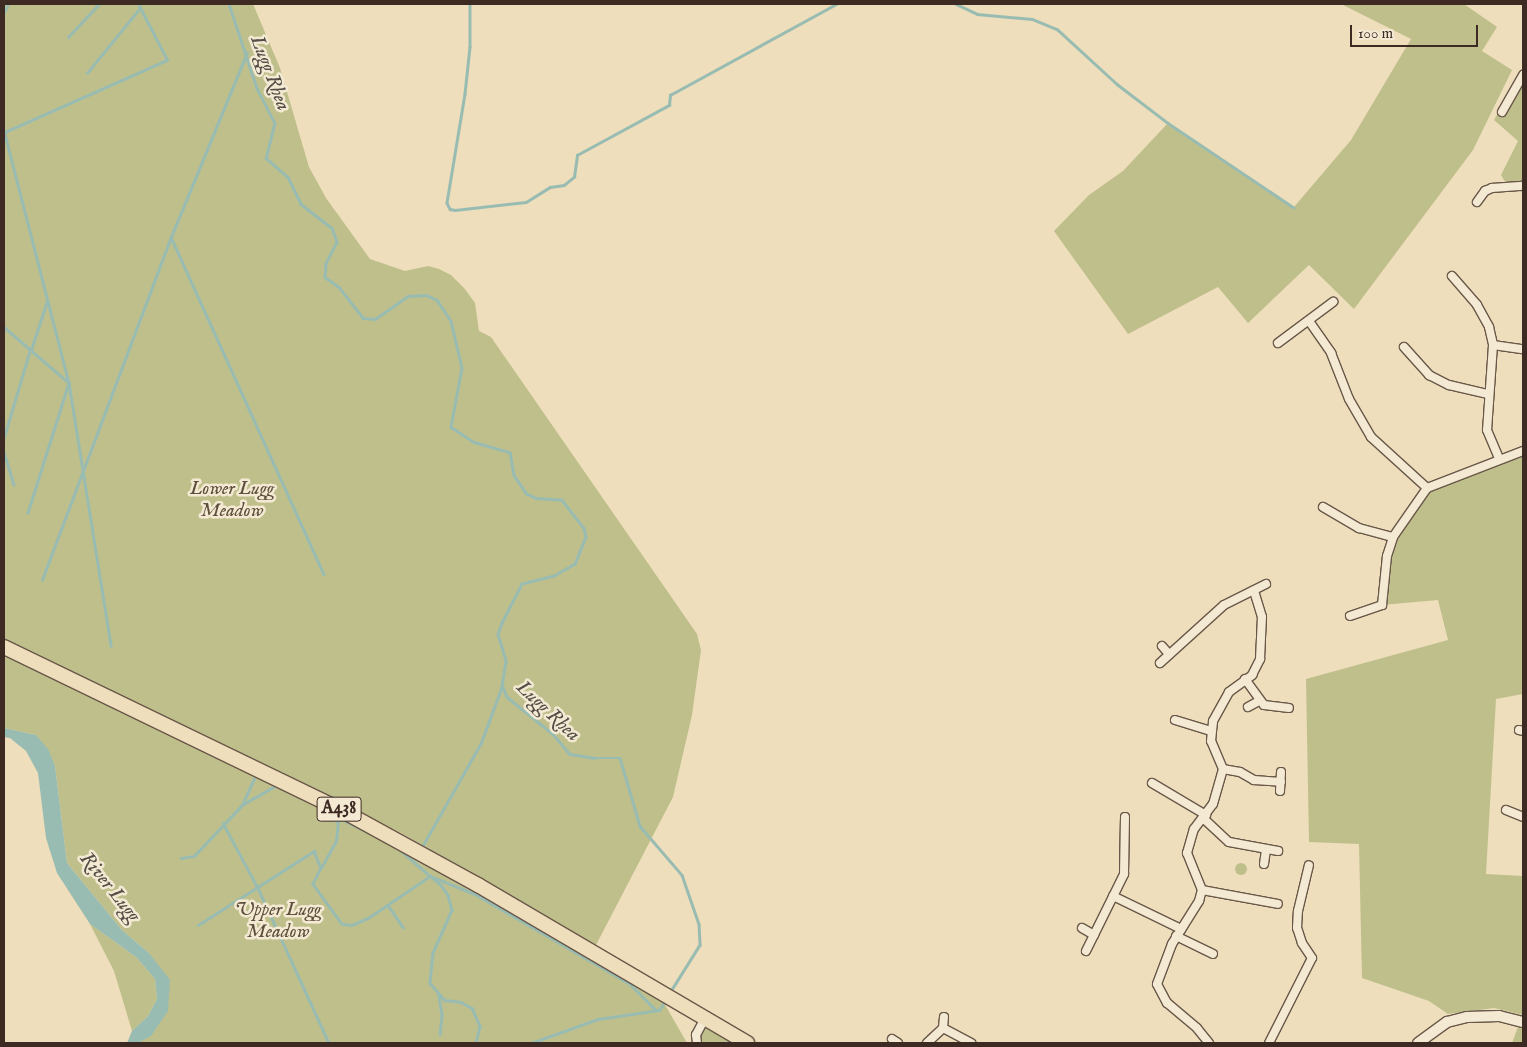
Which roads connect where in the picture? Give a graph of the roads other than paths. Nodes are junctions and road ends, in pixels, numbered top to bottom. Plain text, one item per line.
1 (1523, 76) edge
2 (1502, 112) dead end
3 (1523, 186) edge
4 (1477, 202) dead end
5 (1452, 276) dead end
6 (1333, 302) dead end
7 (1309, 321) junction
8 (1278, 343) dead end
9 (1493, 345) junction
10 (1404, 347) dead end
11 (1523, 349) edge
12 (1487, 394) junction
13 (1523, 451) edge
14 (1499, 458) junction
15 (1427, 488) junction
16 (1323, 507) dead end
17 (1393, 537) junction
18 (1266, 584) dead end
19 (1254, 590) junction
20 (1350, 616) dead end
21 (1162, 646) dead end
22 (4, 647) edge
23 (1170, 654) junction
24 (1160, 663) dead end
25 (1245, 679) junction
26 (1259, 701) junction
27 (1248, 707) dead end
28 (1289, 708) dead end
29 (1175, 720) dead end
30 (1210, 731) junction
31 (1224, 769) junction
32 (1281, 772) dead end
33 (1281, 782) junction
34 (1152, 783) dead end
35 (1280, 791) dead end
36 (1506, 810) dead end
37 (1205, 816) junction
38 (1125, 817) dead end
39 (1523, 817) edge
40 (1266, 850) junction
41 (1278, 852) dead end
42 (1264, 864) dead end
43 (1309, 865) dead end
44 (1202, 890) junction
45 (1263, 892) dead end
46 (1113, 896) junction
47 (1262, 901) junction
48 (1278, 904) dead end
49 (1082, 928) dead end
50 (1178, 933) junction
51 (1094, 935) junction
52 (1086, 951) dead end
53 (1213, 964) dead end
54 (944, 1017) dead end
55 (705, 1018) junction
56 (1523, 1022) edge
57 (943, 1028) junction
58 (697, 1043) edge
59 (747, 1043) edge
60 (927, 1043) edge
61 (971, 1043) edge
62 (1209, 1043) edge
63 (1269, 1043) edge
64 (1418, 1043) edge

1 - 2 street
3 - 4 street
5 - 9 street
6 - 7 street
7 - 8 street
7 - 15 street
9 - 11 street
9 - 12 street
10 - 12 street
12 - 14 street
13 - 14 street
14 - 15 street
15 - 17 street
16 - 17 street
17 - 20 street
18 - 19 street
19 - 23 street
19 - 25 street
21 - 23 street
22 - 55 highway, A438
23 - 24 street
25 - 26 street
25 - 30 street
26 - 27 street
26 - 28 street
29 - 30 street
30 - 31 street
31 - 33 street
31 - 37 street
32 - 33 street
33 - 35 street
34 - 37 street
36 - 39 street
37 - 40 street
37 - 44 street
38 - 46 street
40 - 41 street
40 - 42 street
43 - 63 street
44 - 47 street
44 - 50 street
45 - 47 street
46 - 50 street
46 - 51 street
47 - 48 street
49 - 51 street
50 - 53 street
50 - 62 street
51 - 52 street
54 - 57 street
55 - 58 street
55 - 59 highway, A438
56 - 64 street
57 - 60 street
57 - 61 street

